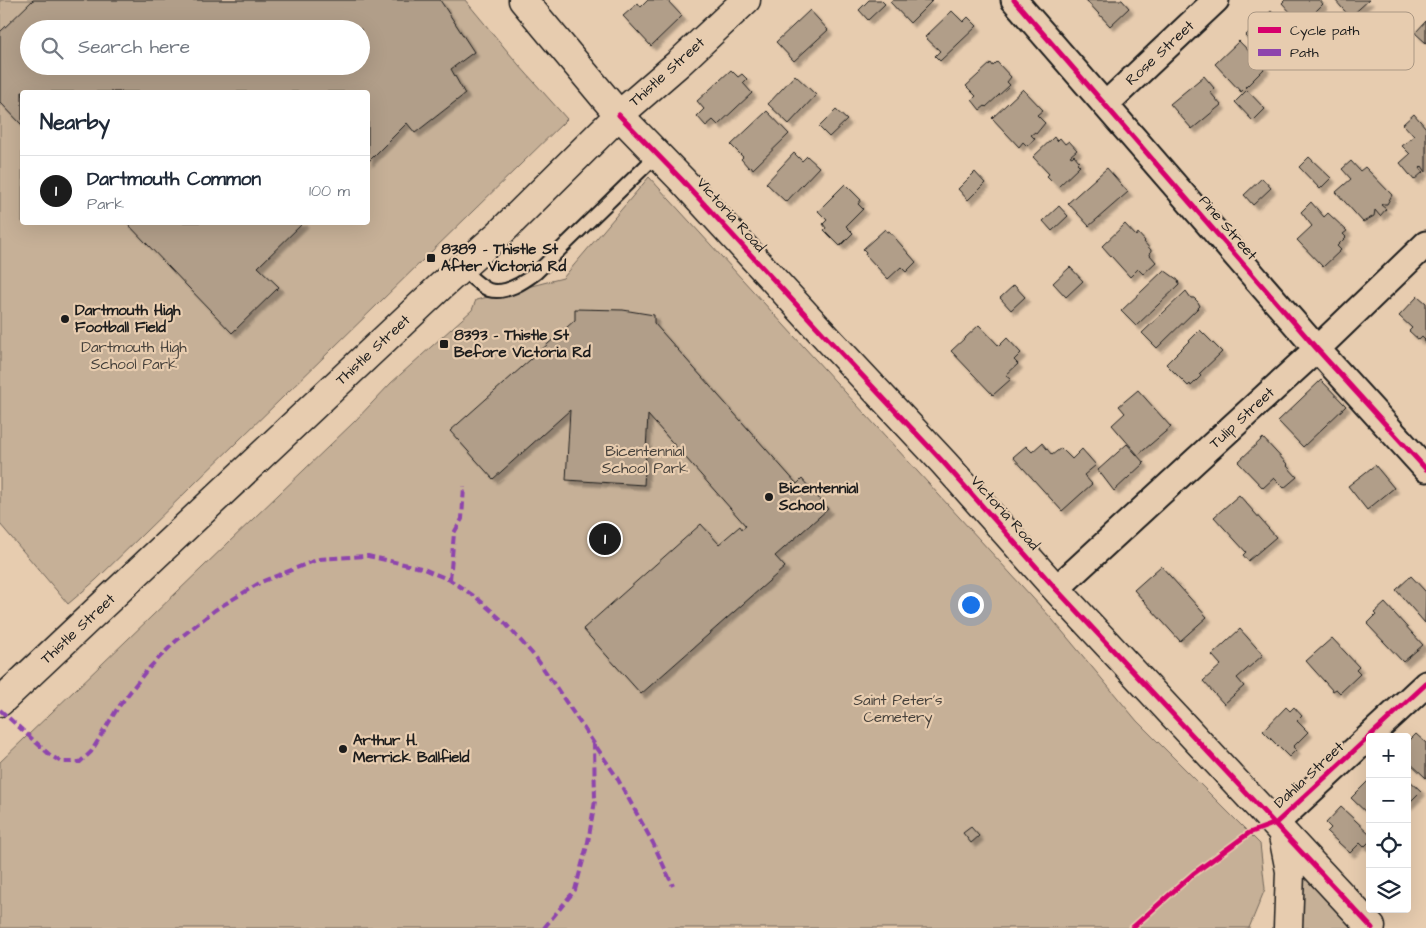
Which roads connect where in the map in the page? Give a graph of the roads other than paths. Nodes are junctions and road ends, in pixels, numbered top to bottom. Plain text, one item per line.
1 (523, 0) edge
2 (746, 0) edge
3 (1014, 0) edge
4 (1216, 0) edge
5 (1105, 106) junction
6 (619, 115) junction
7 (657, 155) junction
8 (1426, 244) edge
9 (461, 268) junction
10 (1317, 349) junction
11 (1426, 469) edge
12 (1056, 589) junction
13 (1426, 684) edge
14 (0, 702) edge
15 (1279, 827) junction
16 (1288, 928) edge
17 (1371, 928) edge

1 - 6 street, Victoria Road
2 - 6 street, Thistle Street
3 - 5 street, Pine Street
4 - 5 street, Rose Street
5 - 10 street, Pine Street
6 - 7 street, Victoria Road
6 - 9 street, Thistle Street
7 - 9 lane
7 - 12 street, Victoria Road
8 - 10 street, Tulip Street
9 - 14 street, Thistle Street
10 - 11 street, Pine Street
10 - 12 street, Tulip Street
12 - 15 street, Victoria Road
13 - 15 street, Dahlia Street
15 - 16 street
15 - 17 street, Victoria Road

